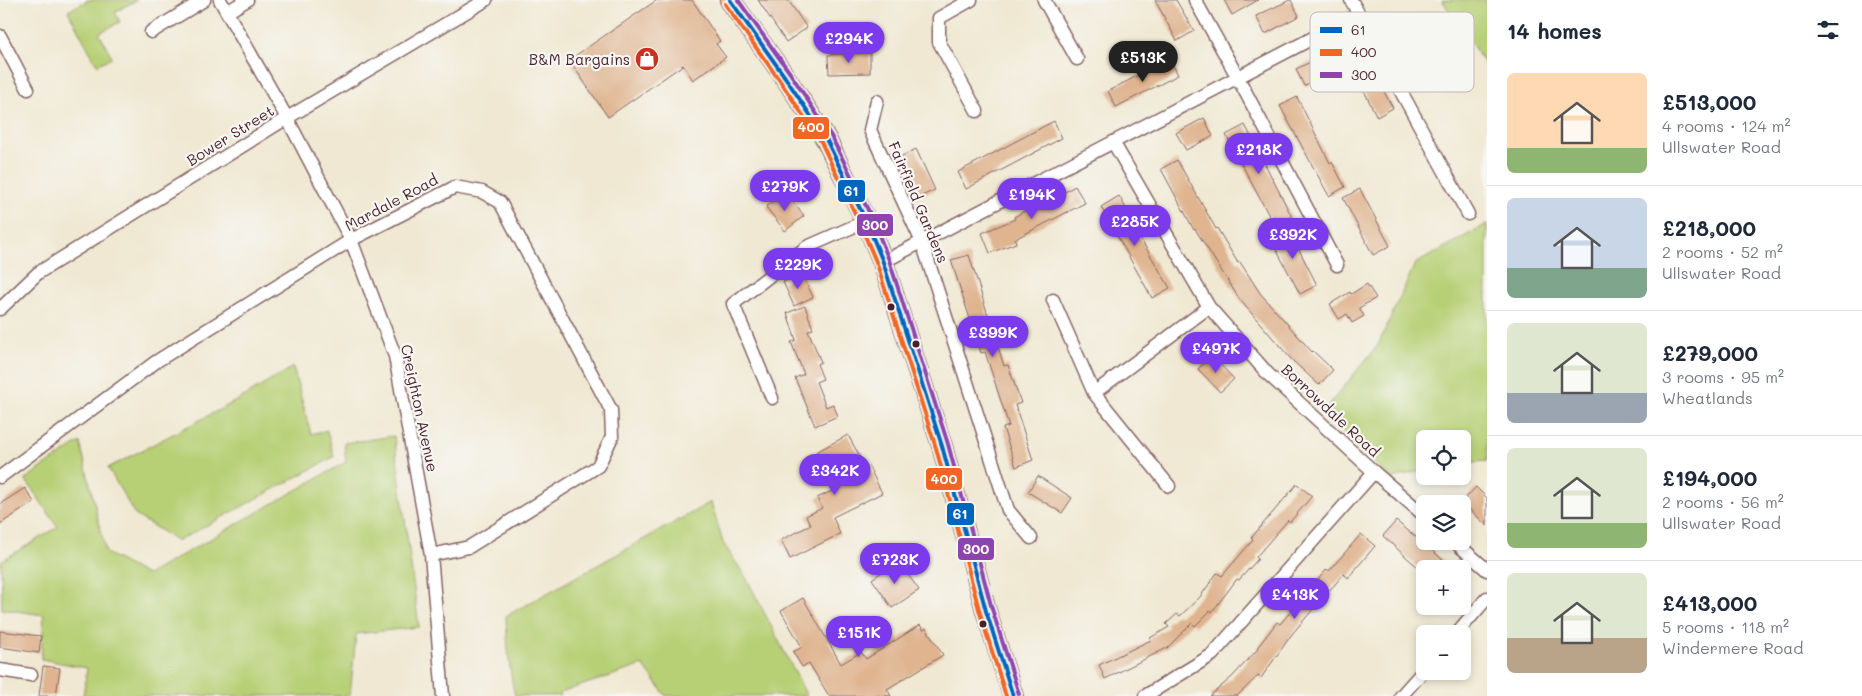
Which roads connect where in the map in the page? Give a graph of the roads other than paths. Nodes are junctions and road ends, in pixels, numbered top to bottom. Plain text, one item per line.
1 (204, 0) edge
2 (220, 0) edge
3 (247, 0) edge
4 (486, 0) edge
5 (730, 0) edge
6 (971, 0) edge
7 (1044, 0) edge
8 (1194, 0) edge
9 (1351, 0) edge
10 (227, 12) junction
11 (1358, 12) edge
12 (151, 32) dead end
13 (0, 36) edge
14 (1310, 39) edge
15 (1078, 59) dead end
16 (1238, 76) junction
17 (28, 89) dead end
18 (1402, 92) edge
19 (877, 101) dead end
20 (977, 111) dead end
21 (287, 118) junction
22 (1113, 142) junction
23 (1468, 214) dead end
24 (866, 221) junction
25 (351, 240) junction
26 (922, 242) junction
27 (883, 262) junction
28 (1337, 265) dead end
29 (1053, 300) dead end
30 (1209, 307) junction
31 (0, 309) edge
32 (1094, 393) junction
33 (772, 398) dead end
34 (1374, 472) junction
35 (0, 477) edge
36 (1168, 486) dead end
37 (1416, 508) edge
38 (1030, 538) dead end
39 (1464, 550) edge
40 (431, 555) junction
41 (1487, 570) edge
42 (1487, 598) edge
43 (1464, 625) edge
44 (0, 670) edge
45 (31, 674) dead end
46 (1416, 679) edge
47 (443, 696) edge
48 (1013, 696) edge
49 (1145, 696) edge
50 (1401, 696) edge

1 - 12 street
2 - 10 street, Creighton Avenue
3 - 10 street
4 - 21 street, Bower Street
5 - 24 main road
6 - 20 street
7 - 15 street
8 - 16 street
9 - 11 street
10 - 21 street, Creighton Avenue
13 - 17 street
14 - 16 street
16 - 22 street
16 - 28 street
18 - 23 street
19 - 26 street, Fairfield Gardens
21 - 25 street, Creighton Avenue
21 - 31 street, Bower Street
22 - 26 street
22 - 30 street, Borrowdale Road
24 - 27 main road
24 - 33 street
25 - 35 street, Mardale Road
25 - 40 street, Creighton Avenue
25 - 40 street, Mardale Road
26 - 27 street
26 - 38 street, Fairfield Gardens
27 - 48 main road
29 - 32 street
30 - 32 street
30 - 34 street, Borrowdale Road
32 - 36 street
34 - 37 street, Borrowdale Road
34 - 49 street
39 - 41 street
40 - 47 street, Creighton Avenue
42 - 43 street
44 - 45 street
46 - 50 street

